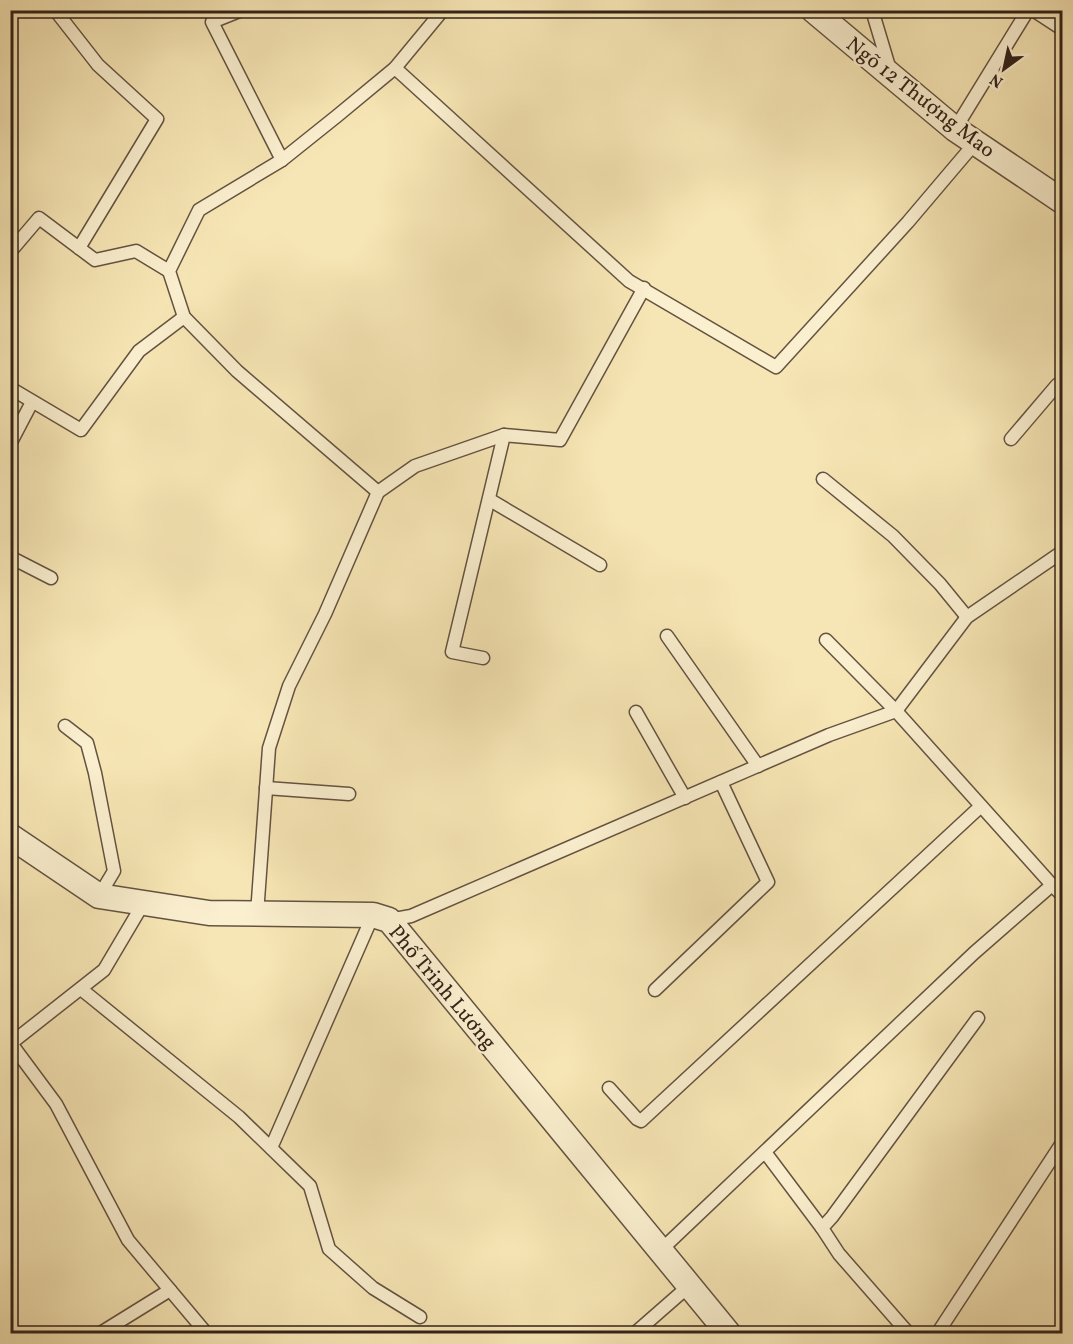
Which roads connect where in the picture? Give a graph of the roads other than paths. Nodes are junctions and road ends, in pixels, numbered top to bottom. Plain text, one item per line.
1 (55, 10) edge
2 (242, 10) edge
3 (443, 10) edge
4 (813, 10) edge
5 (872, 10) edge
6 (1028, 10) edge
7 (1033, 10) edge
8 (1062, 29) edge
9 (395, 68) junction
10 (892, 77) junction
11 (955, 129) junction
12 (975, 143) junction
13 (282, 160) junction
14 (1062, 201) edge
15 (79, 248) junction
16 (10, 252) edge
17 (168, 271) junction
18 (644, 288) junction
19 (184, 317) junction
20 (10, 388) edge
21 (1062, 394) edge
22 (32, 402) junction
23 (504, 435) junction
24 (1011, 439) dead end
25 (10, 444) edge
26 (823, 479) dead end
27 (378, 492) junction
28 (490, 500) junction
29 (1062, 552) edge
30 (10, 557) edge
31 (600, 565) dead end
32 (51, 578) dead end
33 (967, 617) junction
34 (667, 636) dead end
35 (826, 640) dead end
36 (483, 658) dead end
37 (896, 711) junction
38 (636, 712) dead end
39 (65, 726) dead end
40 (758, 766) junction
41 (721, 782) junction
42 (266, 788) junction
43 (349, 794) dead end
44 (685, 798) junction
45 (981, 806) junction
46 (10, 836) edge
47 (1052, 885) junction
48 (1062, 895) edge
49 (99, 896) junction
50 (142, 904) junction
51 (257, 914) junction
52 (381, 917) junction
53 (81, 989) junction
54 (655, 990) dead end
55 (978, 1018) dead end
56 (11, 1043) edge
57 (609, 1088) dead end
58 (1062, 1143) edge
59 (271, 1148) junction
60 (765, 1152) junction
61 (822, 1228) junction
62 (661, 1250) junction
63 (690, 1286) junction
64 (170, 1290) junction
65 (420, 1317) dead end
66 (99, 1334) edge
67 (207, 1334) edge
68 (634, 1334) edge
69 (729, 1334) edge
70 (909, 1334) edge
71 (937, 1334) edge

1 - 15 lane
2 - 13 lane
3 - 9 lane
4 - 10 street, Ngõ 12 Thượng Mao
5 - 10 lane
6 - 11 lane
7 - 8 lane
9 - 13 lane
9 - 18 lane
10 - 11 street, Ngõ 12 Thượng Mao
11 - 12 street, Ngõ 12 Thượng Mao
12 - 14 street, Ngõ 12 Thượng Mao
12 - 18 lane
13 - 17 lane
15 - 16 lane
15 - 17 lane
17 - 19 lane
18 - 23 lane
19 - 22 lane
19 - 27 lane
20 - 22 lane
21 - 24 lane
22 - 25 lane
23 - 27 lane
23 - 28 lane
26 - 33 lane
27 - 42 lane
28 - 31 lane
28 - 36 lane
29 - 33 lane
30 - 32 lane
33 - 37 lane
34 - 40 lane
35 - 37 lane
37 - 40 lane
37 - 45 lane
38 - 44 lane
39 - 49 lane
40 - 41 lane
41 - 44 lane
41 - 54 lane
42 - 43 lane
42 - 51 lane
44 - 52 lane
45 - 47 lane
45 - 57 lane
46 - 49 street, Phố Trinh Lương
47 - 48 lane
47 - 60 lane
49 - 50 street, Phố Trinh Lương
50 - 51 street, Phố Trinh Lương
50 - 53 lane
51 - 52 street, Phố Trinh Lương
52 - 59 lane
52 - 62 street, Phố Trinh Lương
53 - 56 lane
53 - 59 lane
55 - 61 lane
56 - 64 lane
58 - 71 lane
59 - 65 lane
60 - 61 lane
60 - 62 lane
61 - 70 lane
62 - 63 street, Phố Trinh Lương
63 - 68 lane
63 - 69 street, Phố Trinh Lương
64 - 66 lane
64 - 67 lane

